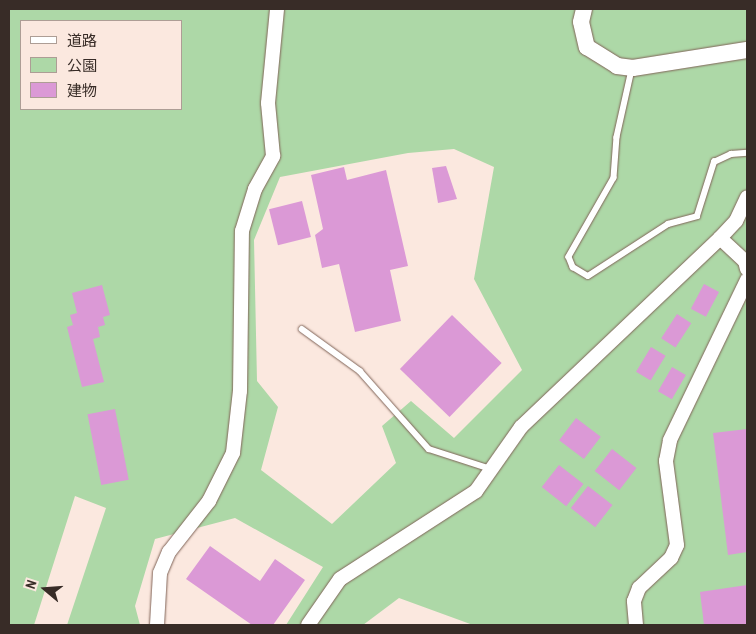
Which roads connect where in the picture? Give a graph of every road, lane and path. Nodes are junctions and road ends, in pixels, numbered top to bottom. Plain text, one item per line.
1 (277, 9) edge
2 (584, 9) edge
3 (747, 50) edge
4 (633, 68) junction
5 (747, 153) edge
6 (747, 197) edge
7 (720, 238) junction
8 (747, 269) edge
9 (747, 280) edge
10 (302, 329) dead end
11 (493, 470) junction
12 (157, 625) edge
13 (308, 625) edge
14 (636, 625) edge

1 - 12 street
2 - 4 main road
3 - 4 main road
4 - 5 lane
6 - 7 street
7 - 8 street
7 - 11 street
9 - 14 street
10 - 11 lane
11 - 13 street

